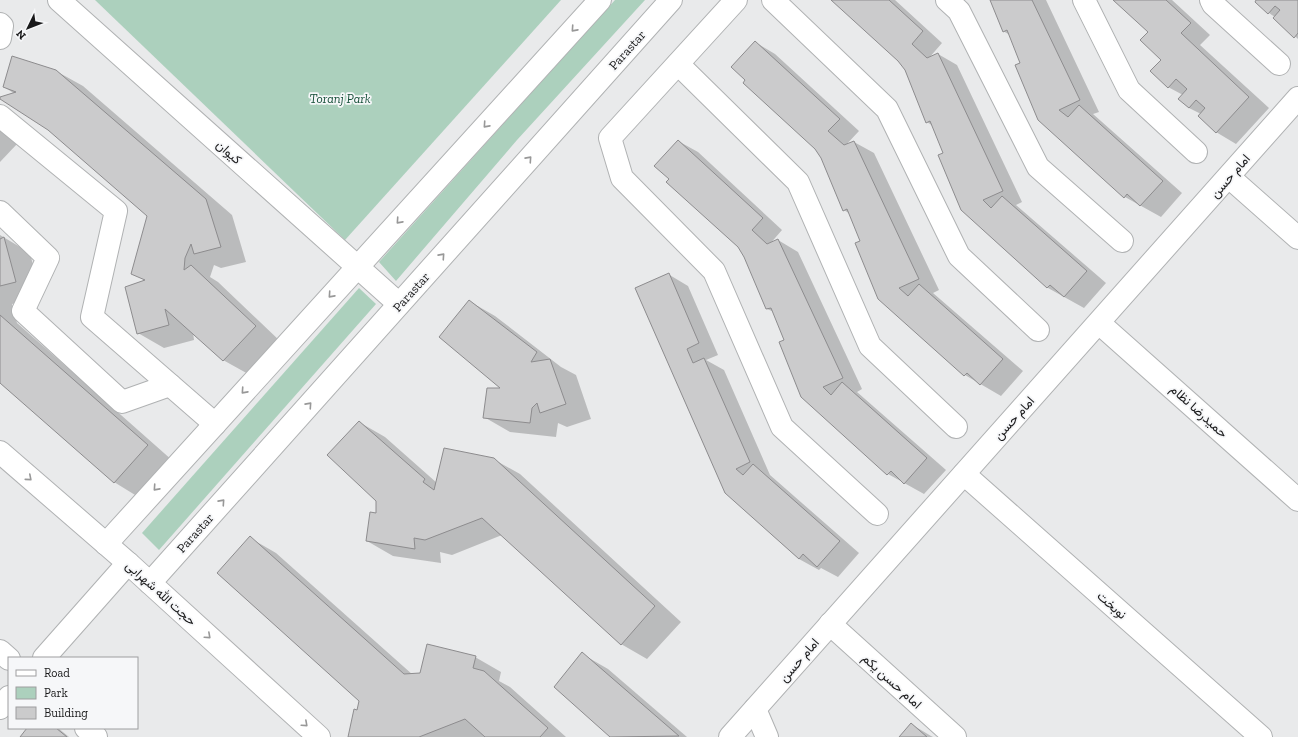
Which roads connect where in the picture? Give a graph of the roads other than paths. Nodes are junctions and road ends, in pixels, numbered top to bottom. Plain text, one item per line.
1 (59, 0) edge
2 (600, 0) edge
3 (671, 0) edge
4 (736, 0) edge
5 (773, 0) edge
6 (947, 0) edge
7 (1084, 0) edge
8 (1211, 0) edge
9 (0, 24) edge
10 (0, 38) edge
11 (678, 64) junction
12 (1279, 64) dead end
13 (1298, 98) edge
14 (0, 116) edge
15 (1196, 152) dead end
16 (1229, 177) junction
17 (0, 212) edge
18 (1298, 238) edge
19 (1122, 241) dead end
20 (357, 266) junction
21 (400, 304) junction
22 (1099, 323) junction
23 (1038, 330) dead end
24 (170, 386) junction
25 (214, 424) junction
26 (956, 427) dead end
27 (0, 452) edge
28 (964, 474) junction
29 (1298, 500) edge
30 (877, 514) dead end
31 (106, 544) junction
32 (128, 563) junction
33 (150, 583) junction
34 (830, 624) junction
35 (0, 651) edge
36 (45, 657) edge
37 (8, 658) edge
38 (8, 698) edge
39 (0, 708) edge
40 (755, 709) junction
41 (87, 729) edge
42 (96, 737) edge
43 (319, 737) edge
44 (730, 737) edge
45 (767, 737) edge
46 (955, 737) edge
47 (1261, 737) edge

1 - 20 street, کیوان
2 -> 20 street
21 -> 3 street, Parastar
4 - 11 street
5 - 23 street
6 - 19 street
7 - 15 street
8 - 12 street
9 - 10 street
11 - 26 street
11 - 30 street
13 - 16 street, امام حسن
14 - 24 street
16 - 18 street
16 - 22 street, امام حسن
17 - 24 street
20 - 21 street, کیوان
20 -> 25 street
33 -> 21 street, Parastar
22 - 28 street, امام حسن
22 - 29 street, حمیدرضا نظام
24 - 25 street
25 -> 31 street
27 -> 31 street, حجت الله شهرابی
28 - 34 street, امام حسن
28 - 47 street, نوبخت
31 - 32 street, حجت الله شهرابی
32 - 33 street, حجت الله شهرابی
32 - 36 street
33 -> 43 street, حجت الله شهرابی
34 - 40 street, امام حسن
34 - 46 street, امام حسن یکم
35 - 37 street
38 - 39 street
40 - 44 street, امام حسن
40 - 45 street
41 - 42 street

